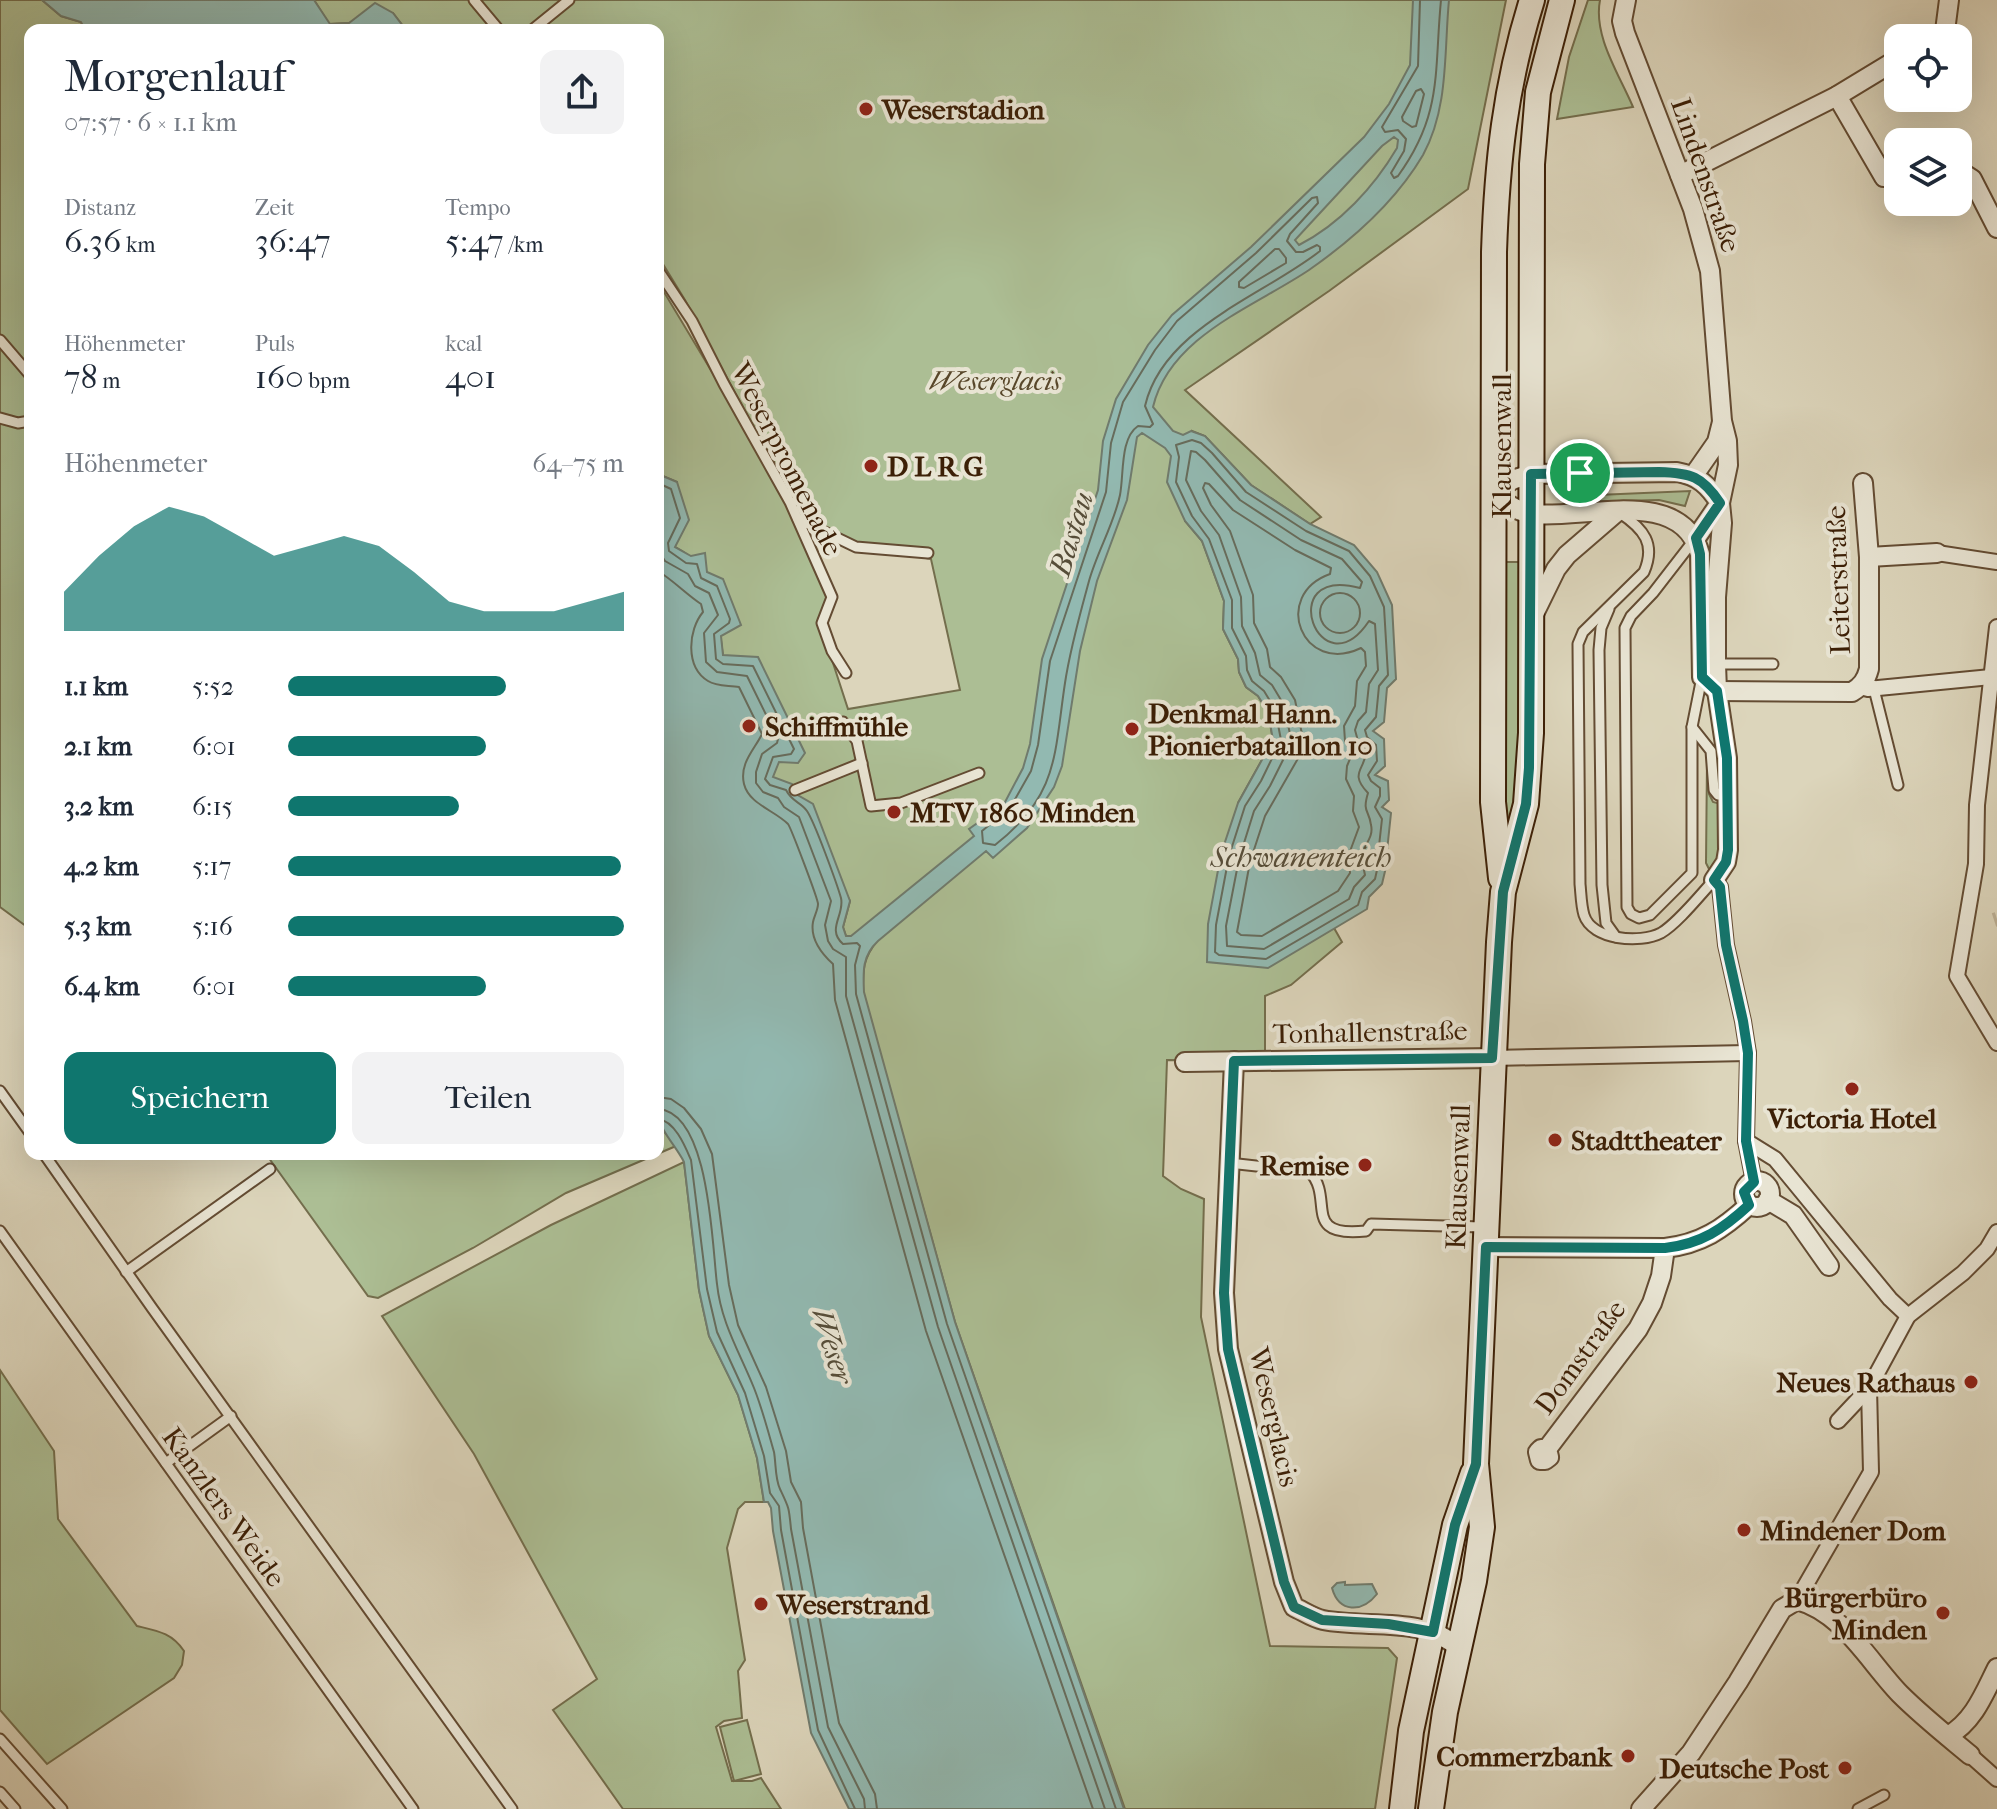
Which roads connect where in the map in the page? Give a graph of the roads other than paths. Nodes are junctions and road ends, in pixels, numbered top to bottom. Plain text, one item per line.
1 (474, 0) edge
2 (569, 0) edge
3 (1532, 0) edge
4 (1562, 0) edge
5 (1626, 0) edge
6 (1949, 0) edge
7 (494, 24) edge
8 (539, 24) edge
9 (1946, 24) edge
10 (1884, 67) edge
11 (1837, 96) junction
12 (1680, 175) junction
13 (1884, 177) edge
14 (1972, 179) edge
15 (1997, 228) edge
16 (664, 279) edge
17 (0, 340) edge
18 (24, 368) edge
19 (0, 418) edge
20 (1722, 421) junction
21 (24, 422) edge
22 (1531, 474) junction
23 (1694, 475) junction
24 (1863, 483) dead end
25 (1493, 493) junction
26 (1720, 503) junction
27 (1618, 511) junction
28 (1532, 514) junction
29 (798, 519) junction
30 (1696, 538) junction
31 (928, 553) dead end
32 (1937, 553) joint
33 (1869, 557) junction
34 (1997, 562) edge
35 (1610, 606) junction
36 (1532, 619) junction
37 (1997, 627) edge
38 (1773, 664) dead end
39 (1707, 668) junction
40 (1993, 669) edge
41 (846, 673) dead end
42 (1868, 684) junction
43 (1717, 691) junction
44 (843, 722) dead end
45 (1692, 727) junction
46 (862, 763) junction
47 (979, 773) dead end
48 (1898, 785) dead end
49 (795, 790) dead end
50 (1728, 794) junction
51 (1504, 860) junction
52 (1714, 880) junction
53 (1616, 937) junction
54 (1997, 1043) edge
55 (1748, 1053) junction
56 (1492, 1058) junction
57 (1234, 1061) junction
58 (1185, 1062) dead end
59 (0, 1091) edge
60 (24, 1125) edge
61 (1746, 1141) junction
62 (48, 1160) edge
63 (1229, 1163) junction
64 (270, 1169) dead end
65 (1754, 1182) junction
66 (1768, 1200) junction
67 (1749, 1205) junction
68 (0, 1231) edge
69 (1997, 1232) edge
70 (1486, 1237) junction
71 (1665, 1248) junction
72 (1829, 1266) dead end
73 (126, 1272) junction
74 (1908, 1316) junction
75 (1869, 1388) junction
76 (231, 1416) junction
77 (1838, 1421) dead end
78 (1547, 1449) dead end
79 (166, 1463) junction
80 (1476, 1464) junction
81 (1797, 1600) junction
82 (1433, 1632) junction
83 (1459, 1648) junction
84 (1997, 1668) edge
85 (1948, 1736) junction
86 (0, 1739) edge
87 (1970, 1755) joint
88 (1997, 1779) edge
89 (0, 1792) edge
90 (1884, 1795) dead end
91 (15, 1809) edge
92 (62, 1809) edge
93 (413, 1809) edge
94 (512, 1809) edge
95 (1402, 1809) edge
96 (1431, 1809) edge
97 (1641, 1809) edge
98 (1858, 1809) edge

1 - 7 lane
2 - 8 lane
3 - 25 main road, Klausenwall
4 - 22 main road, Klausenwall
5 - 12 street, Lindenstraße
6 - 9 street
10 - 11 street
11 - 12 street
11 - 13 street
12 - 20 street, Lindenstraße
14 - 15 street
16 - 29 lane, Weserpromenade
17 - 18 lane
19 - 21 lane
20 - 23 street, Lindenstraße
20 - 26 street, Lindenstraße
22 - 23 street
22 - 25 street
22 - 28 main road, Klausenwall
23 - 26 street
24 - 33 street, Leiterstraße
25 - 28 street
25 - 51 main road, Klausenwall
26 - 30 street, Lindenstraße
26 - 39 street, Lindenstraße
27 - 28 street
27 - 30 street
27 - 35 lane
27 - 36 street
28 - 36 main road, Klausenwall
29 - 31 lane
29 - 41 lane, Weserpromenade
30 - 39 street, Lindenstraße
30 - 45 lane
32 - 33 street
32 - 34 street
33 - 42 street, Leiterstraße
35 - 53 lane
35 - 53 lane
36 - 51 main road, Klausenwall
37 - 40 street
38 - 39 lane
39 - 43 street, Lindenstraße
39 - 45 lane
40 - 42 street, Leiterstraße
40 - 54 street
42 - 43 street, Leiterstraße
42 - 48 lane, Leiterstraße
43 - 50 street, Lindenstraße
44 - 46 lane
45 - 50 lane
46 - 47 lane
46 - 49 lane
50 - 52 street, Lindenstraße
51 - 56 main road, Klausenwall
52 - 53 lane
52 - 55 street
55 - 56 street, Tonhallenstraße
55 - 61 street
56 - 57 street, Tonhallenstraße
56 - 70 main road, Klausenwall
57 - 58 street, Tonhallenstraße
57 - 63 street, Weserglacis
59 - 60 lane
61 - 65 street
61 - 74 street
62 - 73 lane, Kanzlers Weide
63 - 70 lane
63 - 82 street, Weserglacis
64 - 73 lane
65 - 66 street
65 - 67 street
66 - 67 street
66 - 72 street
67 - 71 street
68 - 79 lane, Kanzlers Weide
69 - 74 street
70 - 71 street
70 - 80 main road, Klausenwall
71 - 78 street, Domstraße
73 - 76 lane, Kanzlers Weide
74 - 75 street
75 - 77 street
75 - 81 street
76 - 79 lane
76 - 94 lane, Kanzlers Weide
79 - 93 lane, Kanzlers Weide
80 - 82 main road, Klausenwall
80 - 83 main road, Klausenwall
81 - 85 street
81 - 97 street
82 - 83 street, Weserglacis
82 - 95 main road, Klausenwall
83 - 96 main road, Klausenwall
84 - 85 street
85 - 87 street
86 - 92 lane
87 - 88 street
89 - 91 lane
90 - 98 lane

